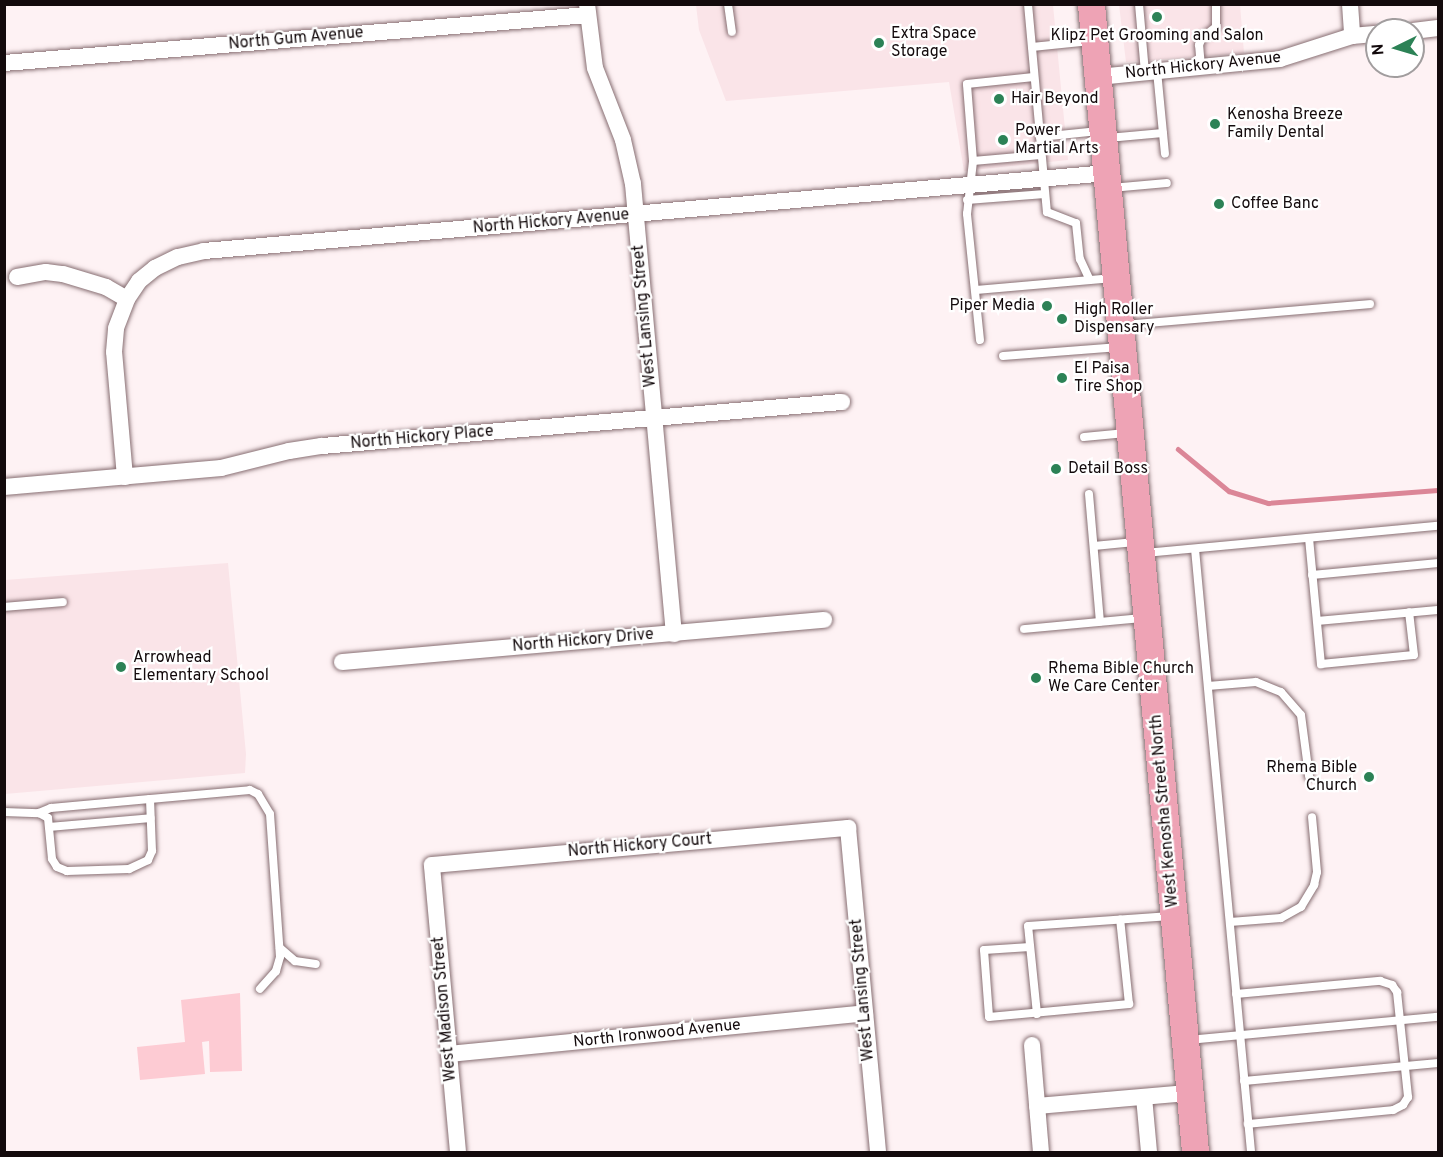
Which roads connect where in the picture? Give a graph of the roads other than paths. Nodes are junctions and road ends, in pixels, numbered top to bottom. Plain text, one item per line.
1 (728, 4) edge
2 (1028, 4) edge
3 (1091, 4) edge
4 (1139, 4) edge
5 (1216, 4) edge
6 (1350, 4) edge
7 (588, 10) edge
8 (732, 32) dead end
9 (1365, 35) edge
10 (1352, 36) junction
11 (1094, 41) junction
12 (1032, 46) junction
13 (4, 63) edge
14 (1201, 67) junction
15 (1151, 72) junction
16 (1034, 77) junction
17 (1098, 77) junction
18 (1163, 133) junction
19 (1104, 134) junction
20 (1040, 137) junction
21 (1165, 154) dead end
22 (1041, 155) junction
23 (973, 161) junction
24 (1109, 181) junction
25 (1167, 183) dead end
26 (1044, 187) junction
27 (969, 193) junction
28 (636, 215) junction
29 (17, 277) dead end
30 (1117, 278) junction
31 (1090, 280) junction
32 (976, 290) junction
33 (127, 298) junction
34 (1370, 304) dead end
35 (1122, 336) junction
36 (980, 340) dead end
37 (1003, 356) dead end
38 (842, 402) dead end
39 (654, 418) junction
40 (1131, 433) junction
41 (1084, 437) dead end
42 (125, 477) junction
43 (4, 487) edge
44 (1089, 494) dead end
45 (1438, 526) edge
46 (1309, 538) junction
47 (1094, 546) junction
48 (1141, 547) junction
49 (1196, 549) junction
50 (1438, 563) edge
51 (1312, 575) junction
52 (63, 602) dead end
53 (4, 607) edge
54 (1438, 610) edge
55 (1409, 612) junction
56 (1148, 618) junction
57 (824, 620) dead end
58 (1317, 621) junction
59 (1100, 622) junction
60 (1024, 629) dead end
61 (674, 634) junction
62 (342, 662) dead end
63 (1208, 686) junction
64 (1309, 776) dead end
65 (150, 799) junction
66 (4, 812) edge
67 (39, 813) junction
68 (1312, 817) dead end
69 (151, 818) junction
70 (49, 827) junction
71 (848, 828) joint
72 (432, 866) joint
73 (1174, 916) junction
74 (1120, 919) junction
75 (1230, 922) junction
76 (280, 947) junction
77 (1030, 947) junction
78 (316, 964) dead end
79 (260, 989) dead end
80 (1236, 994) junction
81 (865, 1013) junction
82 (1037, 1014) junction
83 (1438, 1017) edge
84 (1400, 1021) junction
85 (1240, 1036) junction
86 (1185, 1041) junction
87 (1032, 1045) dead end
88 (449, 1054) junction
89 (1438, 1063) edge
90 (1405, 1066) junction
91 (1244, 1081) junction
92 (1190, 1093) junction
93 (1144, 1097) junction
94 (1037, 1106) junction
95 (1248, 1124) junction
96 (458, 1152) edge
97 (878, 1152) edge
98 (1041, 1152) edge
99 (1149, 1152) edge
100 (1195, 1152) edge
101 (1251, 1152) edge

1 - 8 lane
2 - 12 lane
3 - 11 main road, West Kenosha Street North
4 - 15 lane
5 - 14 lane
6 - 10 street
7 - 13 street, North Gum Avenue
7 - 28 street, West Lansing Street
9 - 10 street, North Hickory Avenue
10 - 14 street, North Hickory Avenue
11 - 12 lane
11 - 17 main road, West Kenosha Street North
12 - 16 lane
14 - 15 street, North Hickory Avenue
15 - 17 street, North Hickory Avenue
15 - 18 lane
16 - 20 lane
16 - 23 lane
17 - 19 main road, West Kenosha Street North
18 - 19 lane
18 - 21 lane
19 - 20 lane
19 - 24 main road, West Kenosha Street North
20 - 22 lane
22 - 23 lane
22 - 26 lane
23 - 27 lane
24 - 25 lane
24 - 26 street, North Hickory Avenue
24 - 30 main road, West Kenosha Street North
26 - 27 street, North Hickory Avenue
26 - 31 lane
27 - 28 street, North Hickory Avenue
27 - 32 lane
28 - 33 street, North Hickory Avenue
28 - 39 street, West Lansing Street
29 - 33 street
30 - 31 lane
30 - 35 main road, West Kenosha Street North
31 - 32 lane
32 - 36 lane
33 - 42 street
34 - 35 lane
35 - 37 lane
35 - 40 main road, West Kenosha Street North
38 - 39 street, North Hickory Place
39 - 42 street, North Hickory Place
39 - 61 street, West Lansing Street
40 - 41 lane
40 - 48 main road, West Kenosha Street North
42 - 43 street, North Hickory Place
44 - 47 lane
45 - 46 lane
46 - 49 lane
46 - 51 lane
47 - 48 lane
47 - 59 lane
48 - 49 lane
48 - 56 main road, West Kenosha Street North
49 - 63 lane
50 - 51 lane
51 - 58 lane
52 - 53 lane
54 - 55 lane
55 - 58 lane
55 - 58 lane
56 - 59 lane
56 - 73 main road, West Kenosha Street North
57 - 61 street, North Hickory Drive
59 - 60 lane
61 - 62 street, North Hickory Drive
63 - 64 lane
63 - 75 lane
65 - 67 lane
65 - 69 lane
65 - 76 lane
66 - 67 lane
67 - 70 lane
68 - 75 lane
69 - 70 lane
69 - 70 lane
71 - 72 street, North Hickory Court
71 - 81 street, West Lansing Street
72 - 88 street, West Madison Street
73 - 74 lane
73 - 86 main road, West Kenosha Street North
74 - 77 lane
74 - 82 lane
75 - 80 lane
76 - 78 lane
76 - 79 lane
77 - 82 lane
77 - 82 lane
80 - 84 lane
80 - 85 lane
81 - 88 street, North Ironwood Avenue
81 - 97 street, West Lansing Street
83 - 84 lane
84 - 85 lane
84 - 90 lane
85 - 86 lane
85 - 91 lane
86 - 92 main road, West Kenosha Street North
87 - 94 street
88 - 96 street, West Madison Street
89 - 90 lane
90 - 91 lane
90 - 95 lane
91 - 95 lane
92 - 93 street
92 - 100 main road, West Kenosha Street North
93 - 94 street
93 - 99 street
94 - 98 street
95 - 101 lane

